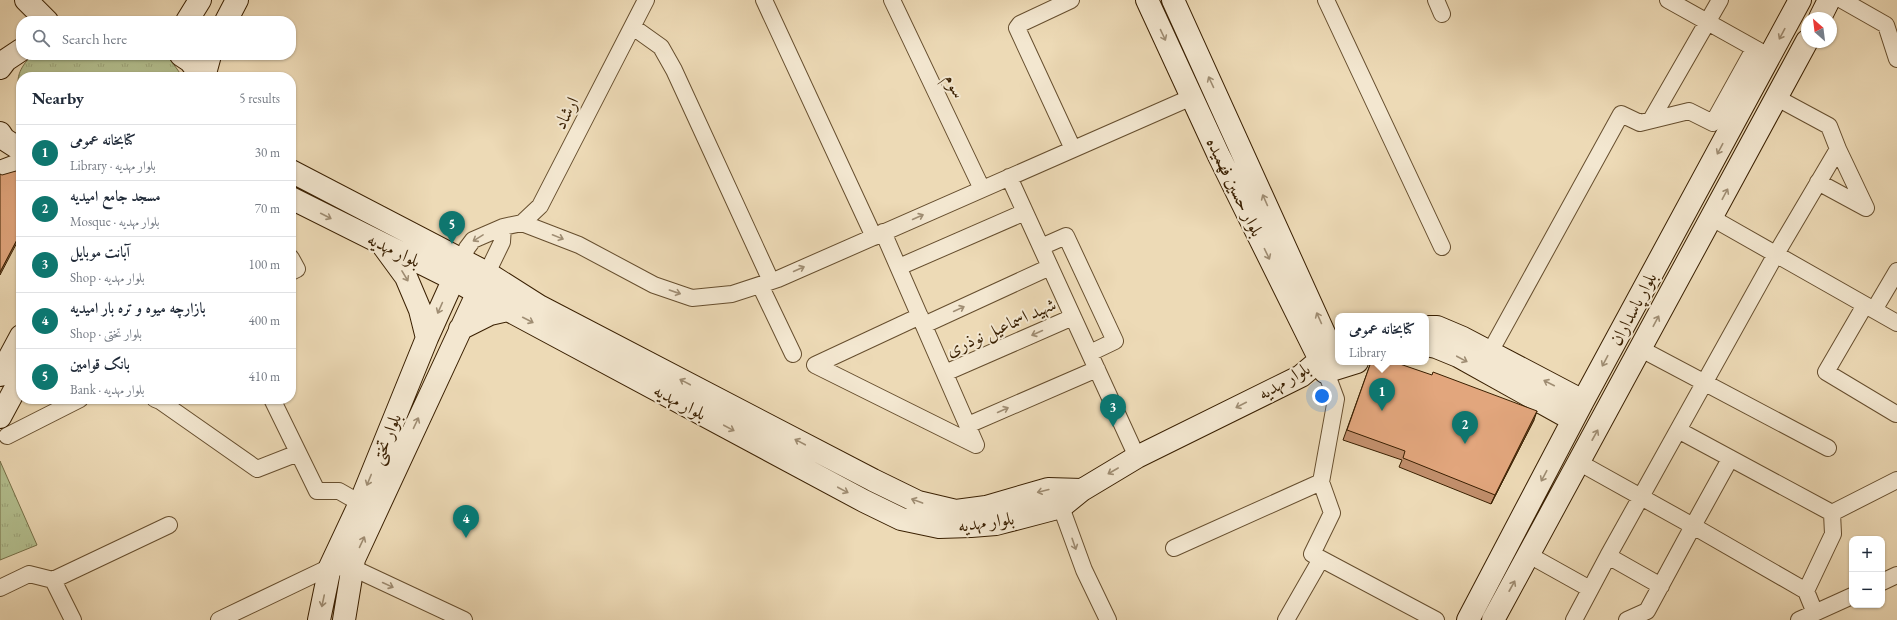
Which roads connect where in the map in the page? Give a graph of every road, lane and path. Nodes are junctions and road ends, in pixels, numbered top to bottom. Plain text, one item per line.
1 (200, 0) edge
2 (237, 0) edge
3 (646, 0) edge
4 (764, 0) edge
5 (892, 0) edge
6 (1071, 0) edge
7 (1147, 0) edge
8 (1326, 0) edge
9 (1668, 0) edge
10 (1720, 0) edge
11 (1800, 0) edge
12 (1829, 0) edge
13 (1842, 0) edge
14 (1176, 1) edge
15 (1823, 12) edge
16 (190, 16) edge
17 (229, 16) edge
18 (1708, 22) junction
19 (633, 27) junction
20 (1803, 48) edge
21 (16, 53) edge
22 (1762, 53) junction
23 (1897, 59) edge
24 (190, 60) edge
25 (208, 60) edge
26 (0, 68) edge
27 (199, 72) edge
28 (205, 72) edge
29 (1192, 97) junction
30 (1777, 98) junction
31 (1651, 120) junction
32 (0, 133) edge
33 (1838, 148) junction
34 (1073, 149) junction
35 (16, 165) edge
36 (296, 174) edge
37 (1009, 177) junction
38 (1818, 182) junction
39 (982, 189) junction
40 (296, 201) edge
41 (1025, 212) junction
42 (1712, 218) junction
43 (522, 222) junction
44 (503, 227) junction
45 (879, 235) junction
46 (382, 244) junction
47 (1041, 247) junction
48 (1442, 247) dead end
49 (1776, 254) junction
50 (898, 267) junction
51 (1050, 267) junction
52 (458, 269) junction
53 (1897, 271) edge
54 (487, 273) junction
55 (765, 283) junction
56 (477, 292) junction
57 (1869, 307) junction
58 (508, 310) junction
59 (1073, 317) junction
60 (922, 321) junction
61 (1897, 323) edge
62 (1429, 327) edge
63 (460, 329) junction
64 (427, 338) junction
65 (16, 345) edge
66 (1429, 346) edge
67 (1641, 349) junction
68 (1490, 352) junction
69 (1090, 353) junction
70 (793, 354) dead end
71 (1335, 359) edge
72 (1335, 359) edge
73 (1335, 361) edge
74 (1336, 365) edge
75 (1097, 369) junction
76 (945, 373) junction
77 (0, 375) edge
78 (1705, 382) junction
79 (16, 392) edge
80 (66, 404) edge
81 (166, 404) edge
82 (274, 404) edge
83 (1578, 410) junction
84 (1897, 416) edge
85 (968, 425) junction
86 (4, 426) edge
87 (1678, 430) junction
88 (1828, 448) dead end
89 (298, 453) junction
90 (1137, 457) junction
91 (1730, 459) junction
92 (1580, 463) junction
93 (1897, 480) edge
94 (1321, 482) junction
95 (1082, 490) junction
96 (1640, 498) junction
97 (360, 503) junction
98 (1062, 507) junction
99 (1832, 513) junction
100 (169, 525) dead end
101 (1693, 526) junction
102 (1174, 548) dead end
103 (1529, 555) junction
104 (1608, 556) junction
105 (1321, 559) junction
106 (330, 567) junction
107 (352, 568) junction
108 (1897, 575) edge
109 (53, 580) junction
110 (1885, 581) edge
111 (1661, 586) junction
112 (0, 588) edge
113 (1590, 589) junction
114 (1806, 591) junction
115 (1849, 597) edge
116 (1815, 613) junction
117 (73, 620) edge
118 (218, 620) edge
119 (319, 620) edge
120 (344, 620) edge
121 (464, 620) edge
122 (1108, 620) edge
123 (1286, 620) edge
124 (1436, 620) edge
125 (1468, 620) edge
126 (1493, 620) edge
127 (1574, 620) edge
128 (1627, 620) edge
129 (1799, 620) edge

1 - 16 street
2 - 17 street
3 - 19 street, ارشاد
4 - 45 street
5 - 39 street, سوم
6 - 34 street
7 -> 29 street, بلوار حسین فهمیده
8 - 48 street
9 - 18 street
10 - 18 street
11 -> 22 street, بلوار پاسداران
12 - 15 street
13 - 23 street
72 -> 14 street, بلوار حسین فهمیده
18 - 22 street
18 - 31 street
19 - 43 street, ارشاد
19 - 55 street
20 - 30 street, بلوار پاسداران
21 - 26 street
22 - 31 street
22 -> 83 street, بلوار پاسداران
24 - 27 street
25 - 28 street
29 - 34 street
29 -> 71 street, بلوار حسین فهمیده
30 - 33 street
42 -> 30 street, بلوار پاسداران
31 - 68 street
32 - 35 street
33 - 38 street
33 - 38 street
34 - 37 street
36 - 52 street, بلوار مهدیه
37 - 39 street
37 - 41 street
38 - 49 street
45 -> 39 street
40 -> 46 street, بلوار مهدیه
41 - 47 street
41 - 50 street
42 - 49 street
67 -> 42 street, بلوار پاسداران
43 - 44 street, ارشاد
43 -> 55 street
44 -> 52 street, ارشاد
44 - 54 street
45 - 50 street
55 -> 45 street
46 - 52 street, بلوار مهدیه
46 -> 64 street
47 - 51 street
47 - 69 street
49 - 57 street
49 - 78 street
50 - 60 street
51 - 59 street
60 -> 51 street
52 - 54 street, بلوار مهدیه
52 - 56 street, بلوار مهدیه
52 -> 64 street, بلوار تختی
53 - 57 street
54 - 56 street, بلوار تختی
95 -> 54 street, بلوار مهدیه
55 - 70 street
56 - 58 street, بلوار مهدیه
56 - 63 street, بلوار تختی
57 - 61 street
57 - 84 street
58 - 63 street
58 -> 98 street, بلوار مهدیه
59 - 69 street
59 -> 76 street, شهید اسماعیل نوذری
60 - 76 street
60 - 85 street
62 - 68 street
107 -> 63 street, بلوار تختی
64 -> 97 street, بلوار تختی
65 - 77 street
66 -> 83 street
67 - 78 street
92 -> 67 street, بلوار پاسداران
83 -> 68 street
69 - 75 street
73 -> 90 street, بلوار مهدیه
74 - 94 street
85 -> 75 street
75 - 90 street
76 - 85 street
78 - 87 street
78 - 88 street
79 - 86 street
80 - 86 street
81 - 89 street
82 - 89 street
83 -> 125 street, بلوار پاسداران
87 - 91 street
87 - 96 street
89 - 97 street
90 -> 95 street, بلوار مهدیه
91 - 99 street
91 - 101 street
92 - 96 street
92 - 103 street, بلوار پاسداران
93 - 99 street
94 - 102 street
94 - 105 street
95 - 98 street, بلوار مهدیه
96 - 101 street
96 - 104 street
97 - 106 street, بلوار تختی
98 -> 122 street
99 - 114 street
100 - 109 street
101 - 111 street
101 - 114 street
103 - 113 street
126 -> 103 street, بلوار پاسداران
104 - 111 street
104 - 113 street
105 - 123 street
105 - 124 street
106 - 107 street
106 - 118 street
106 -> 119 street, بلوار تختی
107 - 120 street, بلوار تختی
107 -> 121 street
108 - 110 street
109 - 112 street
109 - 117 street
111 - 128 street
113 - 127 street
114 - 116 street
115 - 116 street
116 - 129 street

